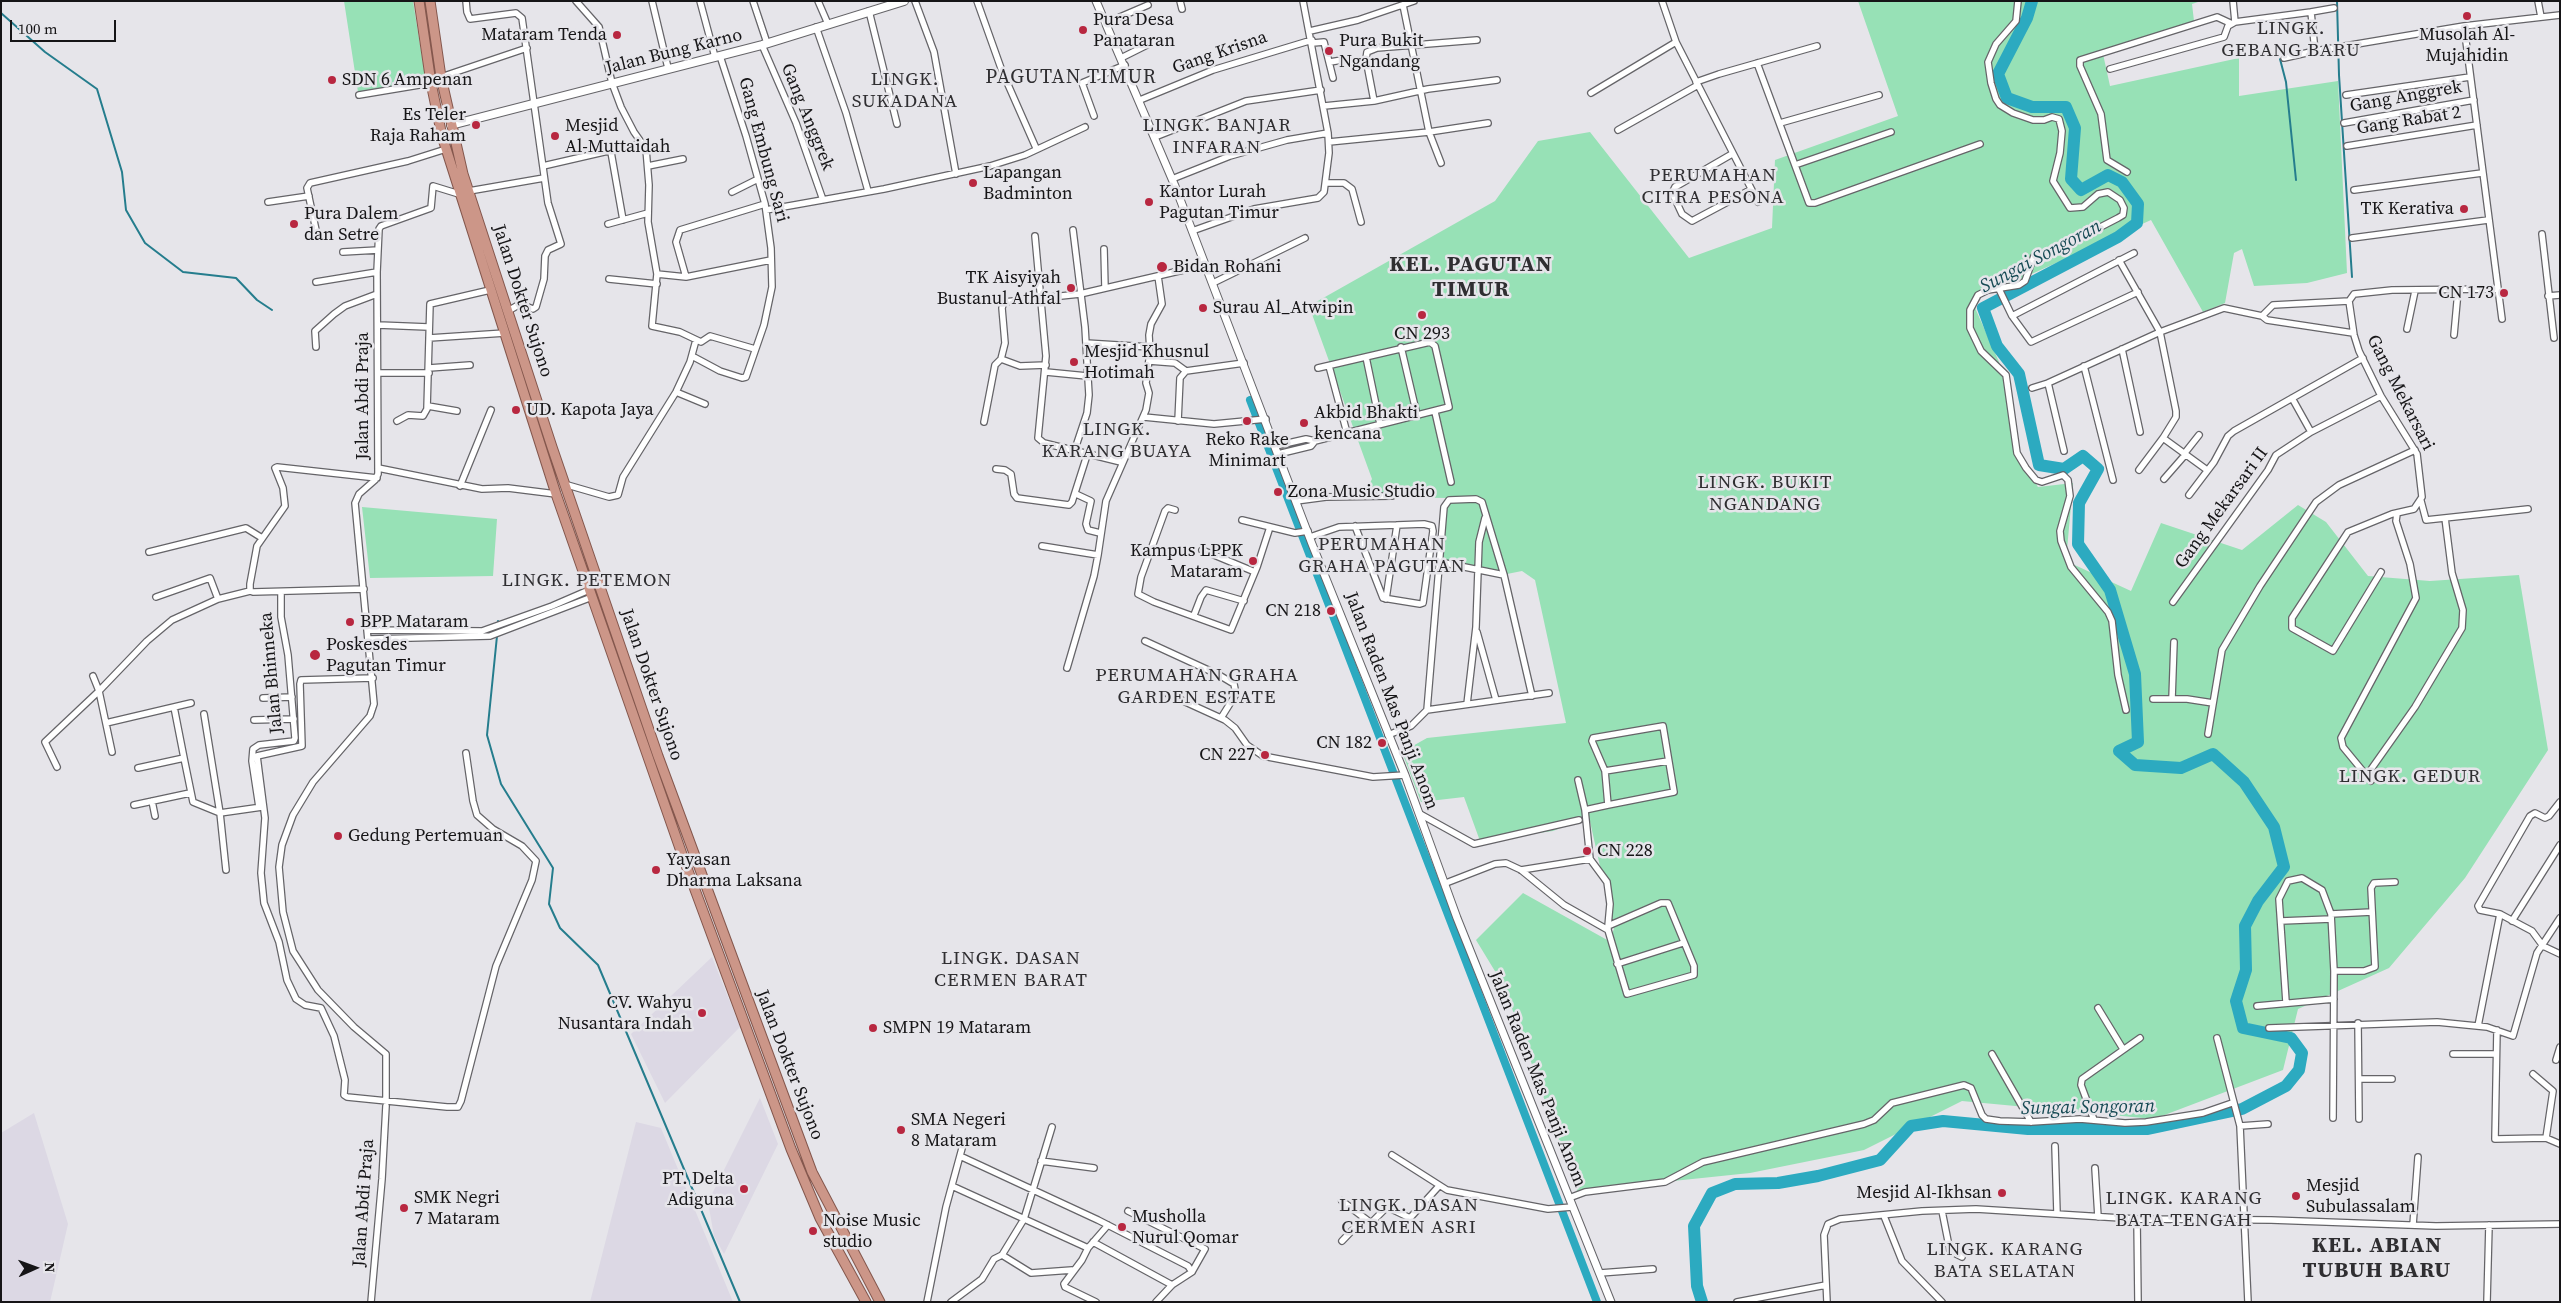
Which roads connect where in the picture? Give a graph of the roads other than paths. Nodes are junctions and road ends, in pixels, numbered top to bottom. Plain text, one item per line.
1 (419, 1) edge
2 (430, 1) edge
3 (436, 1) edge
4 (466, 1) edge
5 (576, 1) edge
6 (652, 1) edge
7 (700, 1) edge
8 (753, 1) edge
9 (818, 1) edge
10 (904, 1) edge
11 (915, 1) edge
12 (977, 1) edge
13 (1096, 1) edge
14 (1180, 1) edge
15 (1303, 1) edge
16 (1414, 1) edge
17 (1662, 1) edge
18 (2018, 1) edge
19 (2233, 1) edge
20 (2538, 1) edge
21 (1148, 5) dead end
22 (1403, 5) junction
23 (2334, 8) dead end
24 (1182, 9) dead end
25 (869, 11) junction
26 (2311, 12) junction
27 (2560, 15) edge
28 (2541, 17) junction
29 (1106, 22) junction
30 (2233, 22) junction
31 (828, 24) junction
32 (2464, 26) junction
33 (816, 27) junction
34 (1310, 31) junction
35 (1477, 40) dead end
36 (1153, 42) dead end
37 (1312, 42) junction
38 (1676, 42) junction
39 (764, 44) junction
40 (1413, 46) junction
41 (1817, 46) dead end
42 (527, 48) junction
43 (2315, 51) junction
44 (717, 56) junction
45 (1121, 58) junction
46 (2284, 58) dead end
47 (1348, 59) dead end
48 (1330, 62) junction
49 (1757, 63) junction
50 (1125, 65) junction
51 (668, 68) junction
52 (2110, 69) dead end
53 (441, 77) junction
54 (2470, 77) junction
55 (1333, 78) dead end
56 (1497, 80) dead end
57 (612, 83) junction
58 (431, 84) junction
59 (1697, 84) junction
60 (1321, 90) junction
61 (1420, 90) junction
62 (1590, 93) dead end
63 (358, 95) dead end
64 (1879, 95) dead end
65 (2346, 95) dead end
66 (1140, 100) junction
67 (2474, 100) junction
68 (1374, 101) junction
69 (534, 103) junction
70 (1324, 106) junction
71 (1094, 116) dead end
72 (438, 119) junction
73 (2344, 122) dead end
74 (1488, 123) dead end
75 (1780, 123) junction
76 (897, 124) dead end
77 (451, 125) junction
78 (2477, 125) junction
79 (1085, 127) dead end
80 (1618, 130) dead end
81 (1429, 132) junction
82 (1890, 132) dead end
83 (1328, 133) junction
84 (442, 136) junction
85 (1155, 137) junction
86 (1329, 142) junction
87 (643, 143) junction
88 (1980, 144) dead end
89 (2347, 146) dead end
90 (1036, 148) junction
91 (446, 149) junction
92 (611, 152) junction
93 (1732, 154) junction
94 (683, 159) dead end
95 (1441, 163) dead end
96 (1795, 165) junction
97 (543, 166) junction
98 (648, 166) junction
99 (2127, 172) dead end
100 (2482, 173) junction
101 (956, 174) junction
102 (544, 178) junction
103 (1172, 179) junction
104 (755, 181) junction
105 (1326, 183) junction
106 (1750, 190) junction
107 (2354, 190) dead end
108 (868, 191) junction
109 (732, 192) dead end
110 (464, 193) junction
111 (309, 196) junction
112 (824, 200) junction
113 (268, 202) dead end
114 (1758, 202) dead end
115 (766, 207) junction
116 (648, 213) junction
117 (623, 220) junction
118 (2488, 220) junction
119 (1361, 222) dead end
120 (608, 224) dead end
121 (316, 230) dead end
122 (1073, 230) dead end
123 (1192, 231) junction
124 (2542, 234) dead end
125 (1035, 236) dead end
126 (1305, 238) dead end
127 (2352, 238) dead end
128 (1104, 249) dead end
129 (378, 250) junction
130 (343, 252) dead end
131 (2134, 252) dead end
132 (492, 260) junction
133 (771, 260) junction
134 (2119, 260) junction
135 (482, 261) junction
136 (1205, 265) junction
137 (377, 272) junction
138 (658, 274) junction
139 (1158, 276) junction
140 (686, 277) junction
141 (609, 279) dead end
142 (316, 282) dead end
143 (1213, 283) junction
144 (657, 284) junction
145 (1106, 288) junction
146 (490, 290) junction
147 (2000, 290) junction
148 (2458, 290) junction
149 (2497, 290) junction
150 (2414, 291) junction
151 (2138, 292) junction
152 (377, 294) junction
153 (1080, 294) junction
154 (2560, 294) edge
155 (2548, 296) junction
156 (1041, 298) junction
157 (2349, 301) junction
158 (508, 311) junction
159 (2012, 316) junction
160 (2262, 316) junction
161 (2502, 319) dead end
162 (378, 325) junction
163 (428, 327) junction
164 (2407, 329) dead end
165 (2160, 332) junction
166 (504, 333) junction
167 (2354, 334) junction
168 (2454, 335) dead end
169 (428, 338) junction
170 (2554, 338) dead end
171 (696, 340) junction
172 (1086, 344) junction
173 (316, 347) dead end
174 (1150, 347) junction
175 (1401, 347) junction
176 (755, 349) junction
177 (2122, 349) junction
178 (692, 356) junction
179 (1366, 357) junction
180 (2362, 358) junction
181 (1001, 359) junction
182 (1149, 361) junction
183 (1244, 363) junction
184 (470, 365) dead end
185 (1046, 365) junction
186 (1329, 366) junction
187 (2084, 366) junction
188 (1318, 368) dead end
189 (429, 370) junction
190 (1186, 370) junction
191 (1046, 372) junction
192 (378, 373) junction
193 (1087, 376) junction
194 (2048, 383) junction
195 (2032, 388) dead end
196 (676, 392) junction
197 (2381, 396) junction
198 (2292, 398) junction
199 (705, 404) dead end
200 (428, 406) junction
201 (491, 410) dead end
202 (457, 411) dead end
203 (1435, 412) junction
204 (1416, 415) junction
205 (1144, 417) junction
206 (1260, 420) junction
207 (397, 421) dead end
208 (1178, 421) junction
209 (984, 422) dead end
210 (1380, 424) junction
211 (2140, 432) dead end
212 (2311, 432) junction
213 (1347, 433) junction
214 (2199, 435) dead end
215 (2163, 438) junction
216 (1075, 449) junction
217 (1277, 450) junction
218 (2416, 450) junction
219 (2064, 451) dead end
220 (1088, 452) junction
221 (2185, 454) junction
222 (1121, 462) junction
223 (378, 468) junction
224 (996, 469) dead end
225 (2139, 470) dead end
226 (2206, 470) junction
227 (377, 478) junction
228 (2164, 479) dead end
229 (2113, 480) dead end
230 (1451, 482) dead end
231 (564, 484) junction
232 (460, 486) junction
233 (556, 494) junction
234 (1076, 494) junction
235 (2189, 495) dead end
236 (1392, 496) dead end
237 (1296, 501) junction
238 (2421, 501) junction
239 (2528, 509) dead end
240 (1174, 510) dead end
241 (2397, 514) junction
242 (1485, 517) junction
243 (2445, 518) junction
244 (1242, 520) dead end
245 (1397, 525) junction
246 (1270, 526) junction
247 (1356, 526) junction
248 (1100, 533) junction
249 (1304, 534) junction
250 (261, 537) junction
251 (1042, 546) dead end
252 (1202, 550) dead end
253 (148, 552) dead end
254 (1098, 555) junction
255 (1440, 562) junction
256 (1477, 569) junction
257 (1255, 572) junction
258 (2381, 572) dead end
259 (597, 573) junction
260 (1504, 575) junction
261 (585, 577) junction
262 (364, 589) junction
263 (249, 592) junction
264 (281, 592) junction
265 (591, 594) junction
266 (156, 596) dead end
267 (218, 598) junction
268 (1386, 599) junction
269 (1244, 601) junction
270 (2172, 602) dead end
271 (1194, 615) junction
272 (1476, 627) junction
273 (368, 630) junction
274 (370, 639) junction
275 (1145, 641) dead end
276 (2174, 642) dead end
277 (1067, 668) dead end
278 (93, 676) dead end
279 (373, 678) junction
280 (99, 691) junction
281 (1549, 693) dead end
282 (1168, 694) dead end
283 (1532, 696) junction
284 (292, 697) junction
285 (263, 698) dead end
286 (2153, 699) dead end
287 (2172, 699) junction
288 (1496, 700) junction
289 (190, 703) dead end
290 (2213, 703) junction
291 (1468, 704) junction
292 (174, 706) junction
293 (1427, 710) junction
294 (2126, 710) dead end
295 (204, 714) dead end
296 (1221, 718) junction
297 (294, 719) junction
298 (254, 720) dead end
299 (106, 723) junction
300 (2208, 734) dead end
301 (1388, 735) junction
302 (112, 752) dead end
303 (466, 753) dead end
304 (184, 758) junction
305 (1668, 761) junction
306 (57, 767) dead end
307 (138, 768) dead end
308 (1605, 771) junction
309 (2368, 775) junction
310 (1402, 776) junction
311 (1578, 780) dead end
312 (2371, 781) dead end
313 (190, 793) junction
314 (152, 801) junction
315 (2560, 802) edge
316 (134, 805) dead end
317 (1608, 805) junction
318 (261, 807) junction
319 (1585, 810) junction
320 (220, 813) junction
321 (1420, 814) junction
322 (155, 816) dead end
323 (1579, 820) dead end
324 (2560, 845) edge
325 (1590, 859) junction
326 (226, 870) dead end
327 (1521, 870) junction
328 (701, 877) junction
329 (692, 880) junction
330 (2395, 882) dead end
331 (1446, 883) junction
332 (2372, 912) junction
333 (2500, 914) junction
334 (2331, 916) junction
335 (2560, 918) edge
336 (2281, 921) junction
337 (2512, 921) junction
338 (1608, 928) junction
339 (1683, 943) junction
340 (2543, 946) junction
341 (2560, 954) edge
342 (1618, 964) junction
343 (2334, 971) junction
344 (2334, 999) junction
345 (2286, 1002) junction
346 (2257, 1006) dead end
347 (2098, 1008) dead end
348 (2358, 1023) junction
349 (2333, 1025) junction
350 (2478, 1026) junction
351 (2269, 1028) dead end
352 (2497, 1030) junction
353 (2140, 1038) dead end
354 (2217, 1038) dead end
355 (2560, 1047) edge
356 (2123, 1049) junction
357 (1992, 1054) dead end
358 (2453, 1054) dead end
359 (2496, 1054) junction
360 (2556, 1060) dead end
361 (2533, 1074) dead end
362 (2359, 1079) junction
363 (2392, 1079) dead end
364 (386, 1104) junction
365 (2233, 1105) junction
366 (2333, 1118) dead end
367 (2359, 1119) dead end
368 (2094, 1120) junction
369 (2030, 1122) junction
370 (2239, 1123) junction
371 (2268, 1124) dead end
372 (1052, 1127) dead end
373 (2546, 1138) junction
374 (964, 1141) dead end
375 (2560, 1144) edge
376 (2055, 1146) dead end
377 (1392, 1155) dead end
378 (960, 1156) junction
379 (2418, 1156) dead end
380 (1041, 1161) junction
381 (1094, 1168) dead end
382 (2096, 1168) dead end
383 (952, 1186) junction
384 (1440, 1186) junction
385 (1033, 1190) junction
386 (1569, 1198) junction
387 (1342, 1201) dead end
388 (1569, 1208) junction
389 (1128, 1210) dead end
390 (1942, 1211) junction
391 (2057, 1213) junction
392 (1884, 1216) junction
393 (2098, 1217) junction
394 (1364, 1218) junction
395 (1024, 1219) junction
396 (2137, 1219) junction
397 (2244, 1220) junction
398 (2413, 1224) junction
399 (2560, 1224) edge
400 (1108, 1225) junction
401 (2489, 1225) junction
402 (1342, 1241) dead end
403 (1093, 1242) junction
404 (1088, 1248) junction
405 (1002, 1255) junction
406 (1962, 1257) dead end
407 (1653, 1269) dead end
408 (1072, 1270) junction
409 (1192, 1272) junction
410 (1600, 1273) junction
411 (1172, 1285) junction
412 (1826, 1285) junction
413 (371, 1302) edge
414 (866, 1302) edge
415 (880, 1302) edge
416 (927, 1302) edge
417 (951, 1302) edge
418 (1096, 1302) edge
419 (1156, 1302) edge
420 (1611, 1302) edge
421 (1737, 1302) edge
422 (1827, 1302) edge
423 (1942, 1302) edge
424 (2138, 1302) edge
425 (2248, 1302) edge
426 (2487, 1302) edge

1 - 58 highway
2 - 3 street
2 - 53 highway, Jalan Dokter Sujono
4 - 42 street
5 - 57 street
6 - 51 street
7 - 44 street, Gang Embung Sari
8 - 39 street, Gang Anggrek
9 - 31 street
10 - 25 main road, Jalan Bung Karno
11 - 101 street
12 - 90 street
13 - 29 street, Jalan Raden Mas Panji Anom
14 - 24 street
15 - 34 street
16 - 22 street
17 - 38 street
18 - 147 street
19 - 30 street
20 - 28 street
21 - 29 street
22 - 34 street
22 - 40 street
23 - 26 street
25 - 31 main road, Jalan Bung Karno
25 - 76 street
26 - 30 street
26 - 43 street
27 - 28 street
28 - 32 street
29 - 45 street, Jalan Raden Mas Panji Anom
30 - 52 street
30 - 99 street
31 - 33 main road, Jalan Bung Karno
32 - 43 street
32 - 54 street
33 - 39 main road, Jalan Bung Karno
33 - 108 street
34 - 37 street
35 - 40 street
36 - 45 street
37 - 48 street
37 - 60 street
37 - 66 street, Gang Krisna
38 - 59 street
38 - 62 street
39 - 44 main road, Jalan Bung Karno
39 - 112 street, Gang Anggrek
40 - 61 street
40 - 68 street
41 - 49 street
42 - 53 street
42 - 69 street
43 - 46 street
44 - 51 main road, Jalan Bung Karno
44 - 104 street, Gang Embung Sari
45 - 50 street, Jalan Raden Mas Panji Anom
47 - 48 street
48 - 55 street
49 - 59 street
49 - 75 street
50 - 66 street, Jalan Raden Mas Panji Anom
50 - 71 street
51 - 57 main road, Jalan Bung Karno
53 - 77 highway, Jalan Dokter Sujono
54 - 65 street
54 - 67 street
56 - 61 street
57 - 69 main road, Jalan Bung Karno
57 - 87 street
58 - 63 street
58 - 72 highway
59 - 80 street
59 - 93 street
60 - 70 street
60 - 85 street
61 - 68 street
61 - 81 street
64 - 75 street
66 - 85 street, Jalan Raden Mas Panji Anom
67 - 73 street, Gang Anggrek
67 - 78 street
68 - 70 street
69 - 77 main road, Jalan Bung Karno
69 - 97 street
70 - 83 street
72 - 77 highway
72 - 84 highway
74 - 81 street
75 - 96 street
77 - 84 highway
77 - 110 highway, Jalan Dokter Sujono
78 - 89 street, Gang Rabat 2
78 - 100 street
79 - 90 street
81 - 86 street
81 - 95 street
82 - 96 street
83 - 86 street
83 - 103 street
84 - 91 highway
85 - 103 street, Jalan Raden Mas Panji Anom
86 - 105 street
87 - 92 street
87 - 98 street
88 - 96 street
90 - 101 street
91 - 110 highway
91 - 111 street
92 - 97 street
92 - 117 street
93 - 106 street
93 - 106 street
94 - 98 street
97 - 102 street
98 - 116 street
100 - 107 street
100 - 118 street
101 - 108 street
102 - 110 street
102 - 158 street
103 - 123 street, Jalan Raden Mas Panji Anom
104 - 109 street
104 - 115 street, Gang Embung Sari
105 - 119 street
105 - 123 street
106 - 114 street
108 - 112 street
110 - 129 street, Jalan Abdi Praja
110 - 132 highway, Jalan Dokter Sujono
110 - 135 highway
111 - 113 street
111 - 121 street
112 - 115 street
115 - 133 street, Gang Embung Sari
115 - 140 street
116 - 117 street
116 - 138 street
117 - 120 street
118 - 127 street
118 - 149 street
122 - 153 street
123 - 136 street, Jalan Raden Mas Panji Anom
124 - 155 street
125 - 156 street
126 - 143 street
128 - 145 street
129 - 130 street
129 - 137 street, Jalan Abdi Praja
131 - 134 street
132 - 135 street
132 - 158 highway, Jalan Dokter Sujono
133 - 140 street
133 - 176 street, Gang Embung Sari
134 - 151 street
134 - 159 street
135 - 146 highway
136 - 139 street
136 - 143 street, Jalan Raden Mas Panji Anom
137 - 142 street
137 - 152 street, Jalan Abdi Praja
138 - 140 street
138 - 144 street
139 - 145 street
139 - 174 street
141 - 144 street
143 - 183 street, Jalan Raden Mas Panji Anom
144 - 171 street
145 - 153 street
146 - 163 street
146 - 166 highway
147 - 159 street
147 - 294 street
148 - 149 street
148 - 150 street
148 - 168 street
149 - 161 street
150 - 157 street
150 - 164 street
151 - 159 street
151 - 165 street
152 - 162 street, Jalan Abdi Praja
152 - 173 street
153 - 156 street
153 - 172 street
154 - 155 street
155 - 170 street
156 - 181 street
156 - 185 street
157 - 160 street
157 - 167 street, Gang Mekarsari
158 - 231 highway, Jalan Dokter Sujono
160 - 165 street
160 - 167 street
162 - 163 street
162 - 192 street, Jalan Abdi Praja
163 - 169 street
165 - 177 street
165 - 215 street
166 - 169 street
166 - 233 highway
167 - 180 street, Gang Mekarsari
169 - 189 street
171 - 176 street
171 - 178 street
172 - 174 street
172 - 193 street
174 - 182 street
175 - 179 street
175 - 203 street
175 - 204 street
176 - 178 street, Gang Embung Sari
177 - 187 street
177 - 211 street
178 - 196 street
179 - 186 street
179 - 210 street
180 - 197 street, Gang Mekarsari
180 - 198 street
181 - 185 street
181 - 209 street
182 - 190 street
182 - 205 street
183 - 190 street
183 - 206 street, Jalan Raden Mas Panji Anom
184 - 189 street
185 - 191 street
186 - 188 street
186 - 213 street
187 - 194 street
187 - 229 street
189 - 192 street
189 - 200 street
190 - 208 street
191 - 193 street
191 - 216 street
192 - 223 street, Jalan Abdi Praja
193 - 216 street
194 - 195 street
194 - 219 street
196 - 199 street
196 - 231 street
197 - 212 street, Gang Mekarsari II
197 - 218 street, Gang Mekarsari
198 - 212 street
198 - 226 street
200 - 202 street
200 - 207 street
201 - 232 street
203 - 204 street
203 - 230 street
204 - 210 street
205 - 208 street
205 - 222 street
206 - 208 street
206 - 217 street, Jalan Raden Mas Panji Anom
210 - 213 street
212 - 270 street, Gang Mekarsari II
213 - 217 street
214 - 221 street
215 - 221 street
215 - 225 street
216 - 220 street
217 - 237 street, Jalan Raden Mas Panji Anom
218 - 238 street, Gang Mekarsari
218 - 290 street
220 - 222 street
220 - 234 street
221 - 226 street
221 - 228 street
222 - 248 street
223 - 227 street, Jalan Abdi Praja
223 - 232 street
224 - 234 street
226 - 235 street
227 - 250 street
227 - 262 street, Jalan Abdi Praja
231 - 259 highway, Jalan Dokter Sujono
232 - 233 street
233 - 261 highway
234 - 248 street
236 - 237 street
237 - 249 street, Jalan Raden Mas Panji Anom
238 - 241 street
238 - 243 street
239 - 243 street
240 - 271 street
241 - 258 street
241 - 309 street
242 - 255 street
242 - 256 street
242 - 260 street
243 - 309 street
244 - 246 street
245 - 247 street
245 - 268 street
245 - 268 street
246 - 249 street
246 - 257 street
247 - 249 street
247 - 268 street
248 - 254 street
249 - 301 street, Jalan Raden Mas Panji Anom
250 - 253 street
250 - 263 street
251 - 254 street
252 - 257 street
254 - 277 street
255 - 256 street
255 - 293 street
256 - 260 street
256 - 272 street
257 - 269 street
259 - 261 highway
259 - 328 highway, Jalan Dokter Sujono
260 - 283 street
261 - 265 highway
262 - 264 street
262 - 273 street, Jalan Abdi Praja
263 - 264 street
263 - 267 street
264 - 284 street, Jalan Bhinneka
265 - 273 street
265 - 274 street
265 - 329 highway
266 - 267 street
267 - 280 street
269 - 271 street
269 - 271 street
272 - 288 street
272 - 291 street
273 - 274 street, Jalan Abdi Praja
274 - 279 street, Jalan Abdi Praja
275 - 296 street
276 - 287 street
278 - 280 street
279 - 318 street
279 - 364 street, Jalan Abdi Praja
280 - 299 street
280 - 306 street
281 - 283 street
282 - 296 street
283 - 288 street
284 - 285 street
284 - 297 street, Jalan Bhinneka
286 - 287 street
287 - 290 street
288 - 291 street
289 - 292 street
290 - 300 street
291 - 293 street
292 - 299 street
292 - 304 street
293 - 301 street
295 - 320 street
296 - 310 street
297 - 298 street
297 - 318 street, Jalan Bhinneka
299 - 302 street
301 - 310 street, Jalan Raden Mas Panji Anom
303 - 364 street
304 - 307 street
304 - 313 street
305 - 308 street
305 - 308 street
305 - 317 street
308 - 317 street
309 - 312 street
310 - 321 street, Jalan Raden Mas Panji Anom
311 - 319 street
313 - 314 street
313 - 320 street
314 - 316 street
314 - 322 street
315 - 333 street
317 - 319 street
318 - 320 street
318 - 364 street
319 - 325 street
320 - 326 street
321 - 323 street
321 - 331 street, Jalan Raden Mas Panji Anom
324 - 337 street
325 - 327 street
325 - 338 street
327 - 331 street
327 - 338 street
328 - 329 highway
328 - 415 highway, Jalan Dokter Sujono
329 - 414 highway
330 - 332 street
331 - 386 street, Jalan Raden Mas Panji Anom
332 - 334 street
332 - 343 street
333 - 337 street
333 - 350 street
334 - 336 street
334 - 336 street
334 - 343 street
335 - 340 street
336 - 345 street
337 - 340 street
338 - 339 street
338 - 342 street
339 - 342 street
339 - 342 street
340 - 341 street
340 - 352 street
343 - 344 street
344 - 345 street
344 - 349 street
345 - 346 street
347 - 356 street
348 - 349 street
348 - 350 street
348 - 362 street
349 - 351 street
349 - 366 street
350 - 352 street
352 - 359 street
353 - 356 street
354 - 365 street
355 - 360 street
356 - 368 street
357 - 369 street
358 - 359 street
359 - 373 street
361 - 373 street
362 - 363 street
362 - 367 street
364 - 413 street, Jalan Abdi Praja
365 - 368 street
365 - 370 street
368 - 369 street
369 - 386 street
370 - 371 street
370 - 397 street
372 - 380 street
373 - 375 street
374 - 378 street
376 - 391 street
377 - 384 street
378 - 383 street
378 - 385 street
379 - 398 street
380 - 381 street
380 - 385 street
382 - 393 street
383 - 395 street
383 - 416 street
384 - 388 street
384 - 394 street
385 - 395 street
385 - 400 street
386 - 388 street, Jalan Raden Mas Panji Anom
387 - 394 street
388 - 410 street, Jalan Raden Mas Panji Anom
389 - 409 street
390 - 391 street
390 - 392 street
390 - 406 street
391 - 393 street
392 - 412 street
392 - 423 street
393 - 396 street
394 - 402 street
395 - 404 street
395 - 405 street
396 - 397 street
396 - 424 street
397 - 398 street
397 - 425 street
398 - 401 street
399 - 401 street
400 - 403 street
400 - 409 street
401 - 426 street
403 - 404 street
403 - 411 street
404 - 408 street
405 - 408 street
405 - 417 street
407 - 410 street
408 - 418 street
409 - 411 street
410 - 420 street, Jalan Raden Mas Panji Anom
411 - 419 street
412 - 421 street
412 - 422 street

